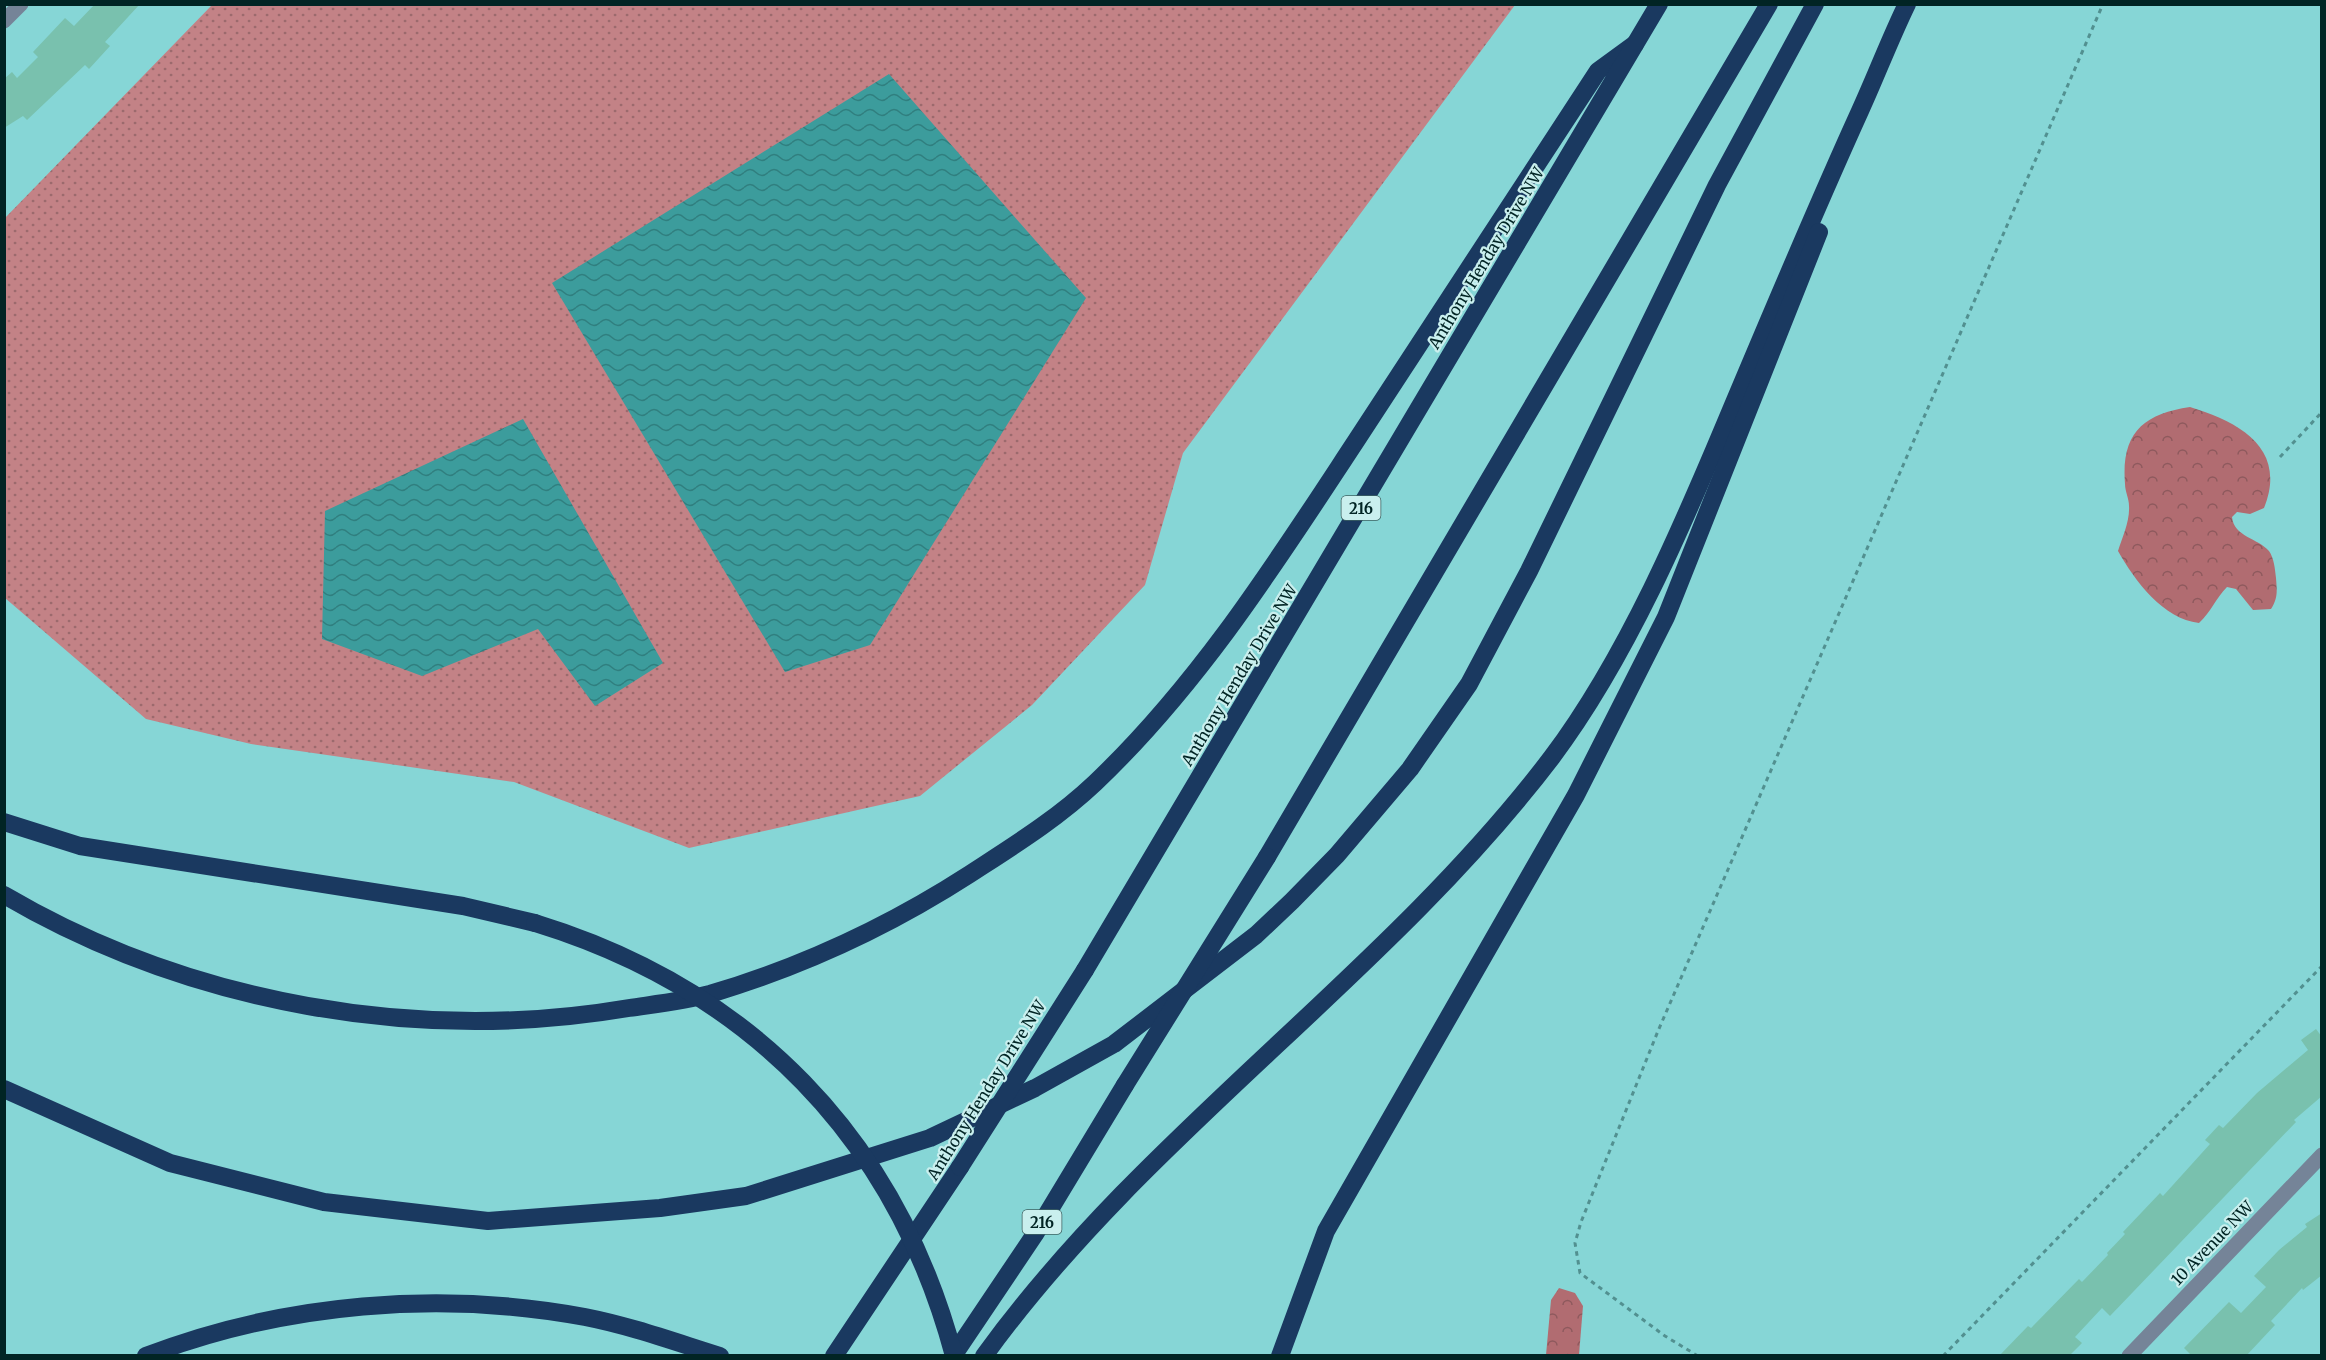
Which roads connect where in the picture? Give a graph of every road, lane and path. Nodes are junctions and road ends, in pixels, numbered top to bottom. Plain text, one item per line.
1 (21, 4) edge
2 (1659, 4) edge
3 (1769, 4) edge
4 (1815, 4) edge
5 (1907, 4) edge
6 (2103, 4) edge
7 (4, 21) edge
8 (1635, 44) junction
9 (1861, 108) junction
10 (2322, 412) edge
11 (2280, 457) dead end
12 (4, 822) edge
13 (4, 895) edge
14 (2322, 966) edge
15 (4, 1089) edge
16 (2322, 1155) edge
17 (146, 1356) edge
18 (720, 1356) edge
19 (834, 1356) edge
20 (953, 1356) edge
21 (984, 1356) edge
22 (1280, 1356) edge
23 (1698, 1356) edge
24 (1943, 1356) edge
25 (2129, 1356) edge

1 - 7 street
2 - 8 highway, Anthony Henday Drive NW / 216
3 - 20 highway, 216, bridge
4 - 15 highway
5 - 9 highway
6 - 23 path
8 - 13 highway
8 - 19 highway, Anthony Henday Drive NW / 216, bridge
9 - 21 highway
9 - 22 highway
10 - 11 path
12 - 20 highway, bridge
14 - 24 path
16 - 25 street, 10 Avenue NW
17 - 18 highway

